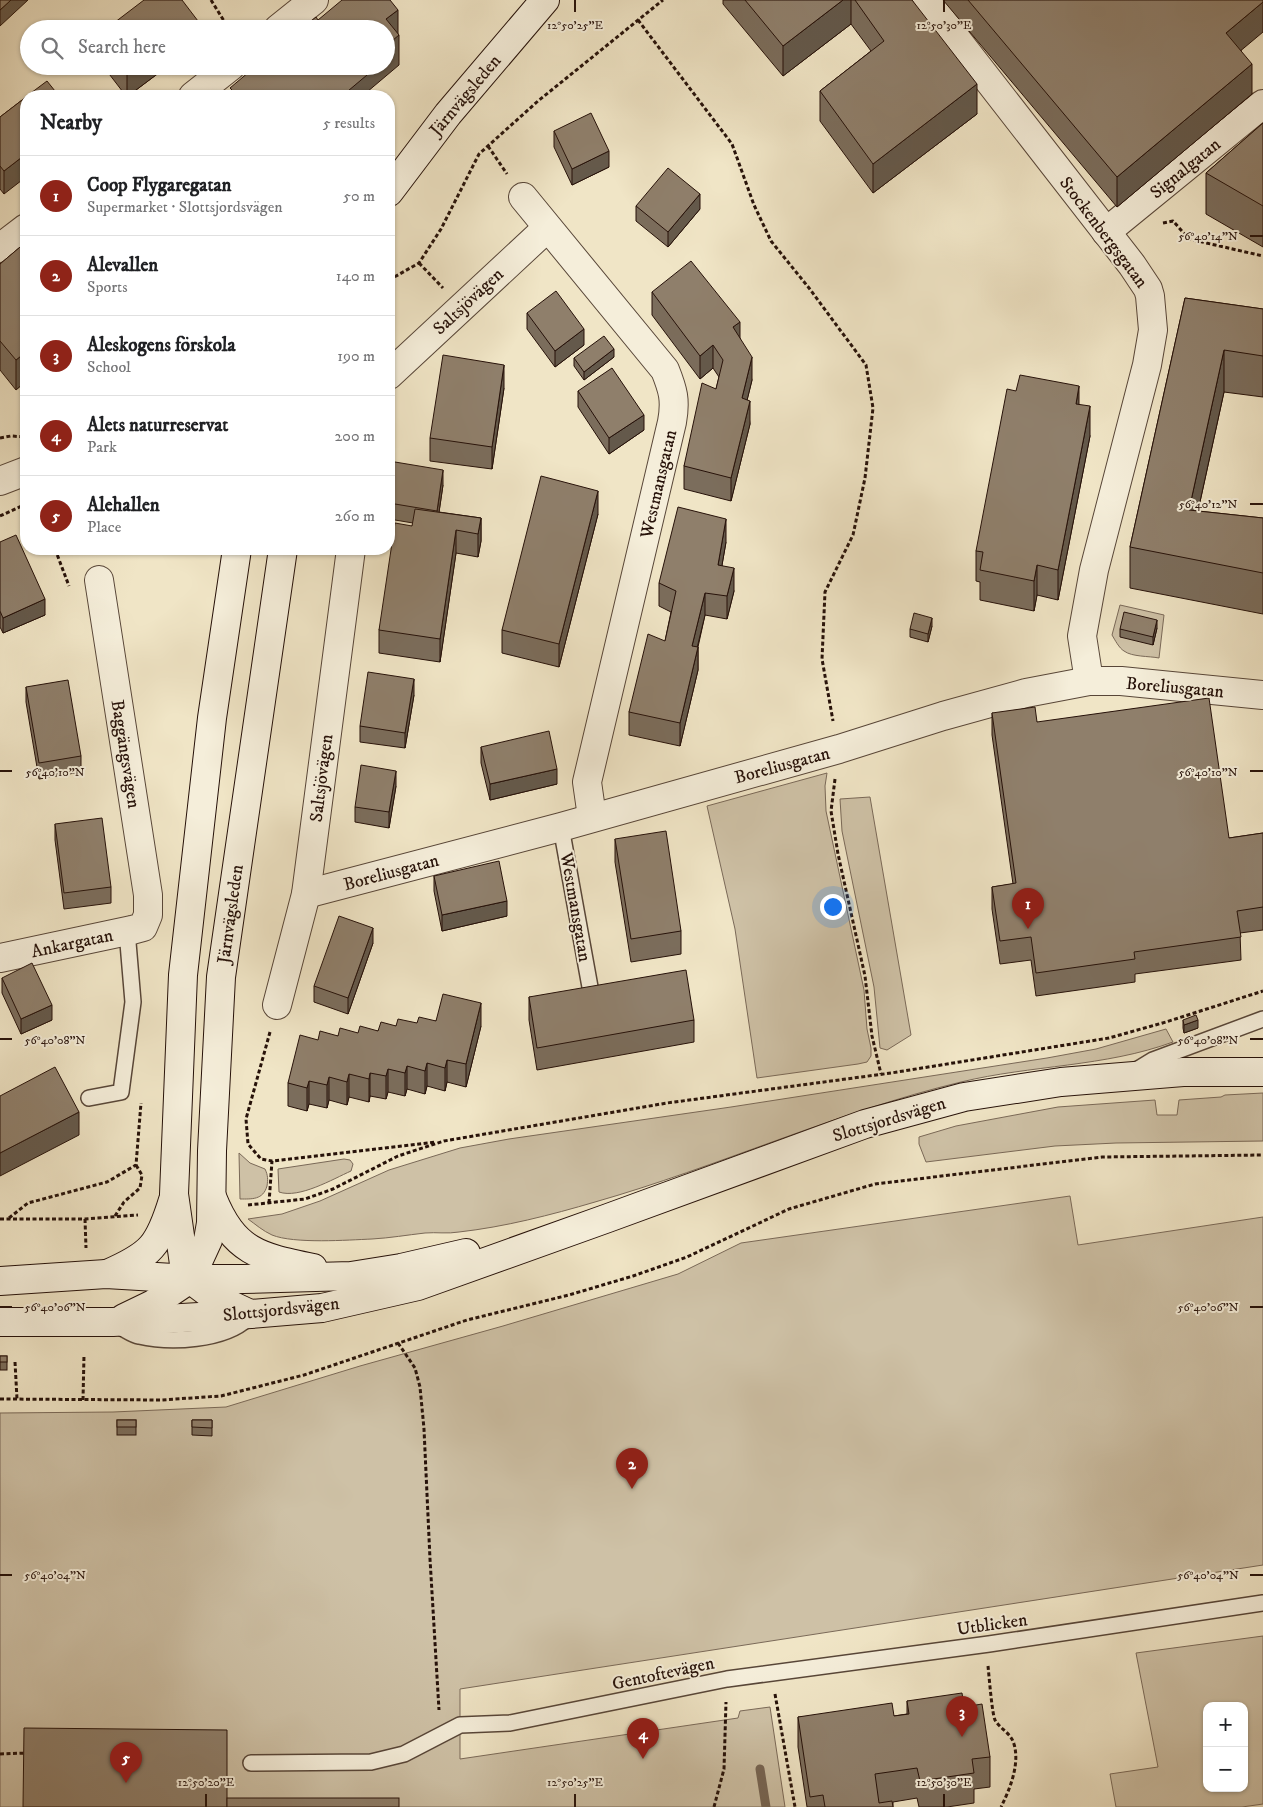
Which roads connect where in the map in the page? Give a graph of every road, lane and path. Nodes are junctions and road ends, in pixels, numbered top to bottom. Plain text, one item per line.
1 (211, 0) edge
2 (314, 0) edge
3 (545, 0) edge
4 (663, 0) edge
5 (926, 0) edge
6 (223, 20) edge
7 (289, 20) edge
8 (638, 20) junction
9 (220, 75) edge
10 (201, 90) edge
11 (1263, 104) edge
12 (488, 146) junction
13 (395, 184) edge
14 (523, 197) joint
15 (1163, 223) dead end
16 (547, 228) junction
17 (1106, 232) junction
18 (20, 233) edge
19 (0, 248) edge
20 (1263, 256) edge
21 (395, 277) edge
22 (395, 369) edge
23 (20, 437) edge
24 (0, 438) edge
25 (20, 473) edge
26 (0, 481) edge
27 (20, 507) edge
28 (0, 516) edge
29 (57, 555) edge
30 (236, 555) edge
31 (283, 555) edge
32 (350, 555) edge
33 (99, 580) dead end
34 (72, 592) dead end
35 (1089, 682) junction
36 (1263, 695) edge
37 (839, 749) junction
38 (592, 817) junction
39 (561, 827) junction
40 (306, 894) junction
41 (135, 929) junction
42 (0, 958) edge
43 (590, 987) edge
44 (1263, 991) edge
45 (277, 1005) joint
46 (1263, 1019) edge
47 (1263, 1053) edge
48 (1183, 1072) junction
49 (1263, 1072) edge
50 (880, 1074) junction
51 (1127, 1076) junction
52 (89, 1098) dead end
53 (444, 1141) junction
54 (1263, 1155) edge
55 (272, 1161) junction
56 (136, 1165) dead end
57 (174, 1194) junction
58 (212, 1196) junction
59 (269, 1204) junction
60 (240, 1206) dead end
61 (141, 1214) dead end
62 (114, 1216) junction
63 (608, 1218) junction
64 (0, 1219) edge
65 (85, 1219) junction
66 (86, 1251) dead end
67 (106, 1274) junction
68 (351, 1276) junction
69 (190, 1279) junction
70 (0, 1281) edge
71 (251, 1314) junction
72 (0, 1322) edge
73 (113, 1322) junction
74 (398, 1343) junction
75 (84, 1355) dead end
76 (15, 1362) dead end
77 (0, 1399) edge
78 (16, 1399) junction
79 (83, 1400) junction
80 (1263, 1604) edge
81 (985, 1644) junction
82 (772, 1673) junction
83 (727, 1679) junction
84 (440, 1736) junction
85 (28, 1753) edge
86 (0, 1754) edge
87 (251, 1763) dead end
88 (714, 1807) edge
89 (795, 1807) edge
90 (1001, 1807) edge

1 - 6 path
2 - 7 main road
3 - 13 main road, Järnvägsleden
4 - 8 path
5 - 17 main road, Stockenbergsgatan
8 - 12 path
8 - 37 path
9 - 10 main road
11 - 17 main road, Signalgatan
12 - 14 path
12 - 21 path
14 - 16 main road, Westmansgatan
15 - 20 path
16 - 22 main road, Saltsjövägen
16 - 38 main road, Westmansgatan
17 - 35 main road, Stockenbergsgatan
18 - 19 main road
23 - 24 path
25 - 26 main road
27 - 28 path
29 - 34 path
30 - 57 main road
31 - 58 main road, Järnvägsleden
32 - 40 main road, Saltsjövägen
33 - 41 main road, Baggängsvägen
35 - 36 main road, Boreliusgatan
35 - 37 main road, Boreliusgatan
37 - 38 main road, Boreliusgatan
37 - 50 path
38 - 39 main road, Boreliusgatan
39 - 40 main road, Boreliusgatan
39 - 43 lane, Westmansgatan
40 - 45 main road, Saltsjövägen
41 - 42 main road, Ankargatan
41 - 52 lane
44 - 50 path
45 - 55 path
46 - 51 lane
47 - 48 main road, Slottsjordsvägen
48 - 49 main road, Slottsjordsvägen
48 - 51 main road, Slottsjordsvägen
50 - 53 path
51 - 63 main road, Slottsjordsvägen
53 - 55 path
53 - 59 path
54 - 74 path
55 - 59 path
56 - 62 path
57 - 67 main road
57 - 69 main road
58 - 68 main road
58 - 69 main road, Järnvägsleden
59 - 60 path
61 - 62 path
62 - 65 path
63 - 68 main road, Slottsjordsvägen
63 - 71 main road, Slottsjordsvägen
64 - 65 path
65 - 66 path
67 - 69 main road, Slottsjordsvägen
67 - 70 main road, Slottsjordsvägen
68 - 69 main road, Slottsjordsvägen
69 - 71 main road
69 - 73 main road
71 - 73 main road, Slottsjordsvägen
72 - 73 main road, Slottsjordsvägen
74 - 79 path
74 - 84 path
75 - 79 path
76 - 78 path
77 - 78 path
78 - 79 path
80 - 81 lane, Utblicken
81 - 82 lane, Utblicken
81 - 90 path
82 - 83 lane, Utblicken
82 - 89 path
83 - 84 lane, Gentoftevägen
83 - 88 path, Gentoftevägen
84 - 87 lane, Gentoftevägen
85 - 86 path

